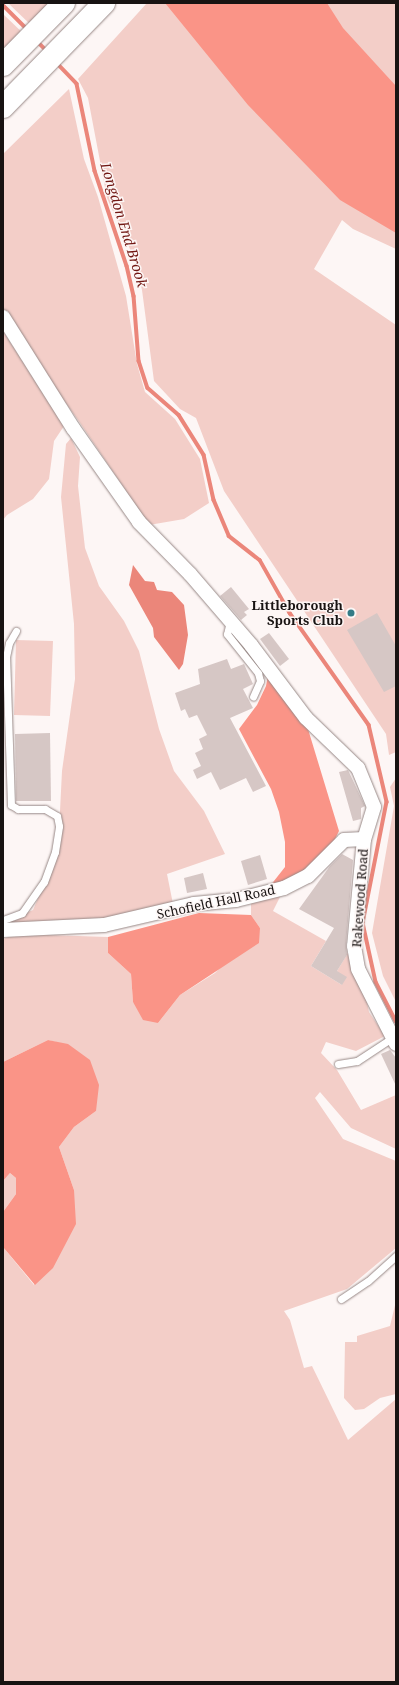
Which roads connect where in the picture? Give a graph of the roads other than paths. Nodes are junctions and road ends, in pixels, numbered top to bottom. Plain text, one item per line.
1 (64, 3) edge
2 (104, 3) edge
3 (3, 65) edge
4 (3, 107) edge
5 (3, 317) edge
6 (230, 621) junction
7 (16, 631) dead end
8 (252, 697) dead end
9 (364, 839) junction
10 (3, 920) edge
11 (3, 930) edge
12 (394, 1041) edge
13 (338, 1064) dead end
14 (396, 1256) edge
15 (341, 1299) dead end

1 - 3 highway
2 - 4 highway
5 - 6 street, Rakewood Road
6 - 8 lane
6 - 9 street, Rakewood Road
7 - 10 lane
9 - 11 street, Schofield Hall Road
9 - 12 street, Rakewood Road
12 - 13 lane
14 - 15 lane

